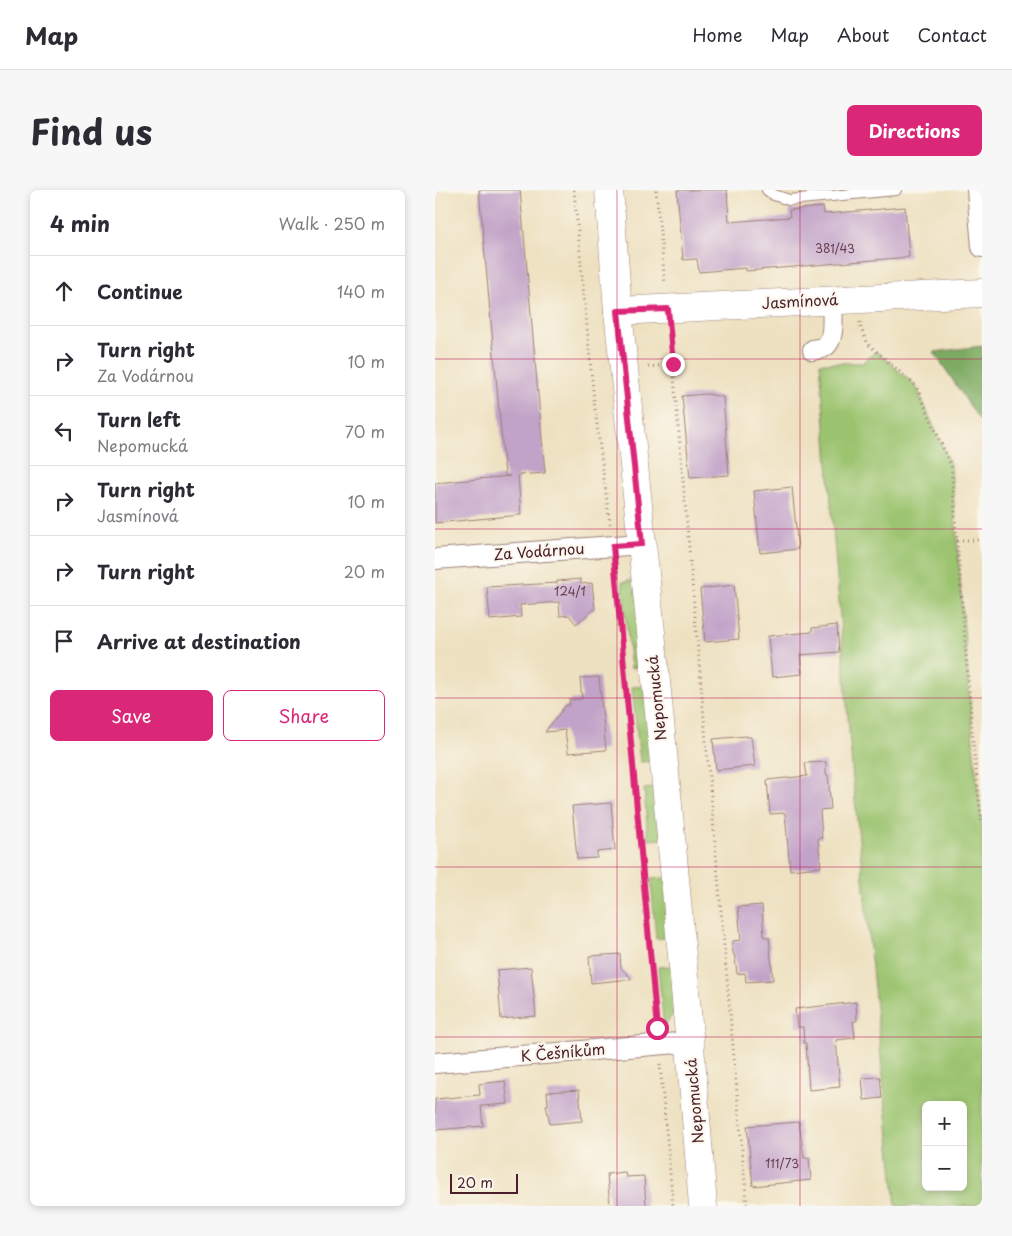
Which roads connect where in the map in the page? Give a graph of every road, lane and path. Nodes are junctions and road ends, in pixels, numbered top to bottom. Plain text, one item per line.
1 (574, 190) edge
2 (609, 190) edge
3 (657, 190) edge
4 (767, 190) edge
5 (896, 190) edge
6 (977, 190) edge
7 (982, 246) edge
8 (982, 293) edge
9 (845, 300) junction
10 (668, 309) junction
11 (618, 311) junction
12 (813, 350) dead end
13 (957, 540) junction
14 (982, 540) edge
15 (642, 544) junction
16 (613, 546) junction
17 (435, 559) edge
18 (982, 825) edge
19 (690, 1042) junction
20 (658, 1045) junction
21 (435, 1063) edge
22 (673, 1206) edge
23 (703, 1206) edge
24 (747, 1206) edge

1 - 16 path
2 - 11 street, Nepomucká
3 - 10 path
4 - 5 lane
6 - 7 street
8 - 9 street, Jasmínová
9 - 10 street, Jasmínová
9 - 12 street
9 - 13 path
10 - 11 street, Jasmínová
10 - 24 path
11 - 15 street, Nepomucká
13 - 14 path
13 - 18 path
15 - 16 street, Za Vodárnou
15 - 19 street, Nepomucká
16 - 17 street, Za Vodárnou
16 - 20 path
19 - 20 street, K Češníkům
19 - 23 street, Nepomucká
20 - 21 street, K Češníkům
20 - 22 path

